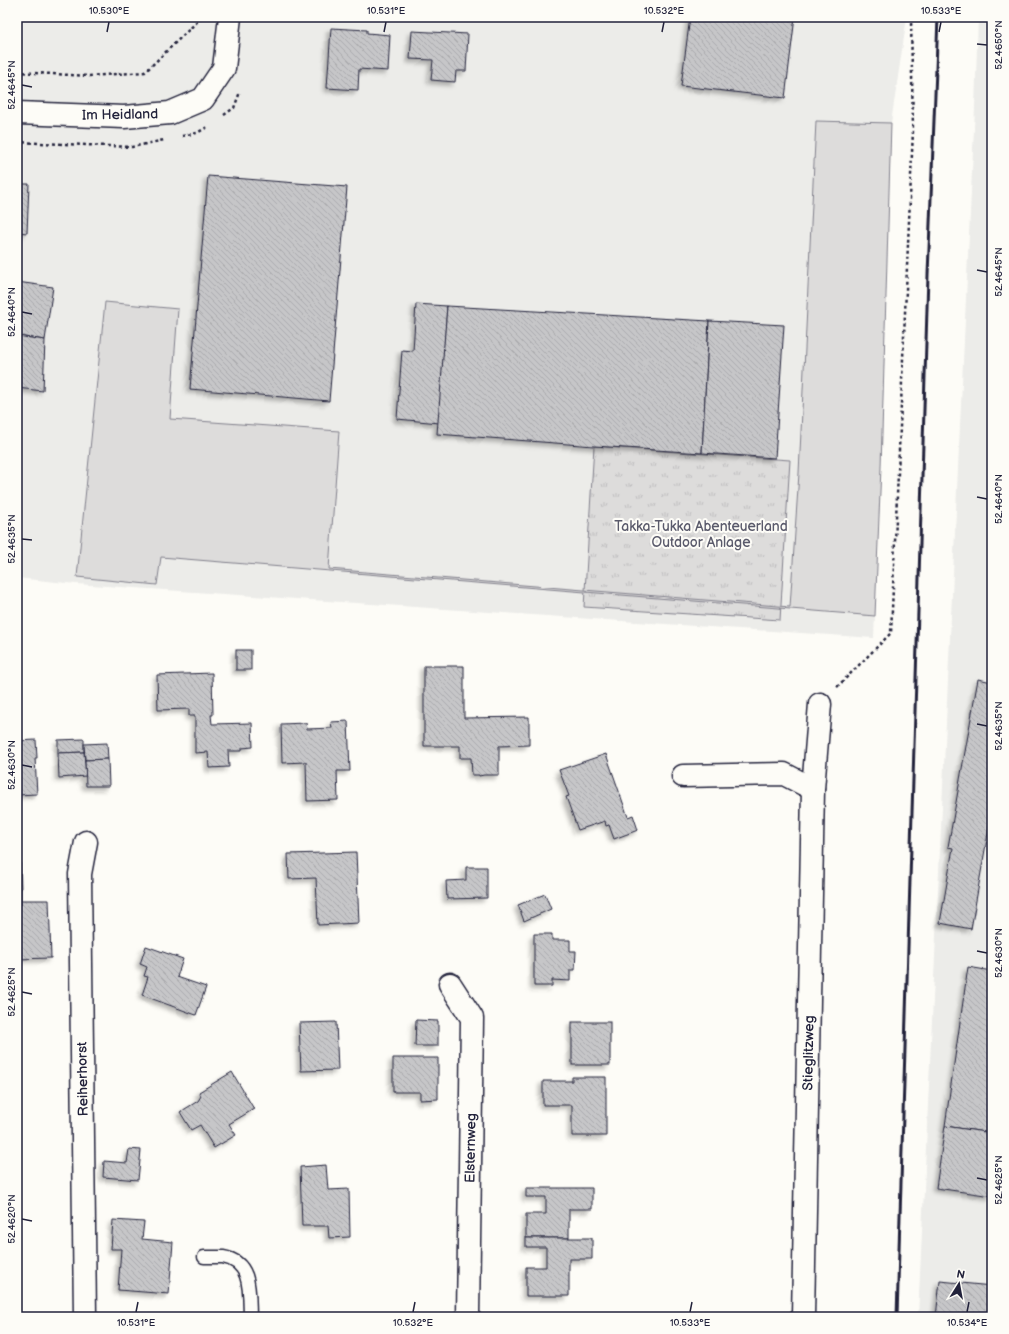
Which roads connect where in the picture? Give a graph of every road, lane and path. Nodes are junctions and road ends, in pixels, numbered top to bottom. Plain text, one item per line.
1 (202, 17) edge
2 (230, 17) edge
3 (911, 17) edge
4 (17, 72) edge
5 (17, 112) edge
6 (820, 704) joint
7 (683, 776) dead end
8 (813, 788) junction
9 (86, 842) dead end
10 (450, 984) dead end
11 (204, 1257) dead end
12 (85, 1317) edge
13 (250, 1317) edge
14 (468, 1317) edge
15 (803, 1317) edge

1 - 4 path
2 - 5 street, Im Heidland
3 - 6 path
6 - 8 street, Stieglitzweg
7 - 8 street
8 - 15 street, Stieglitzweg
9 - 12 street, Reiherhorst
10 - 14 street, Elsternweg
11 - 13 lane

